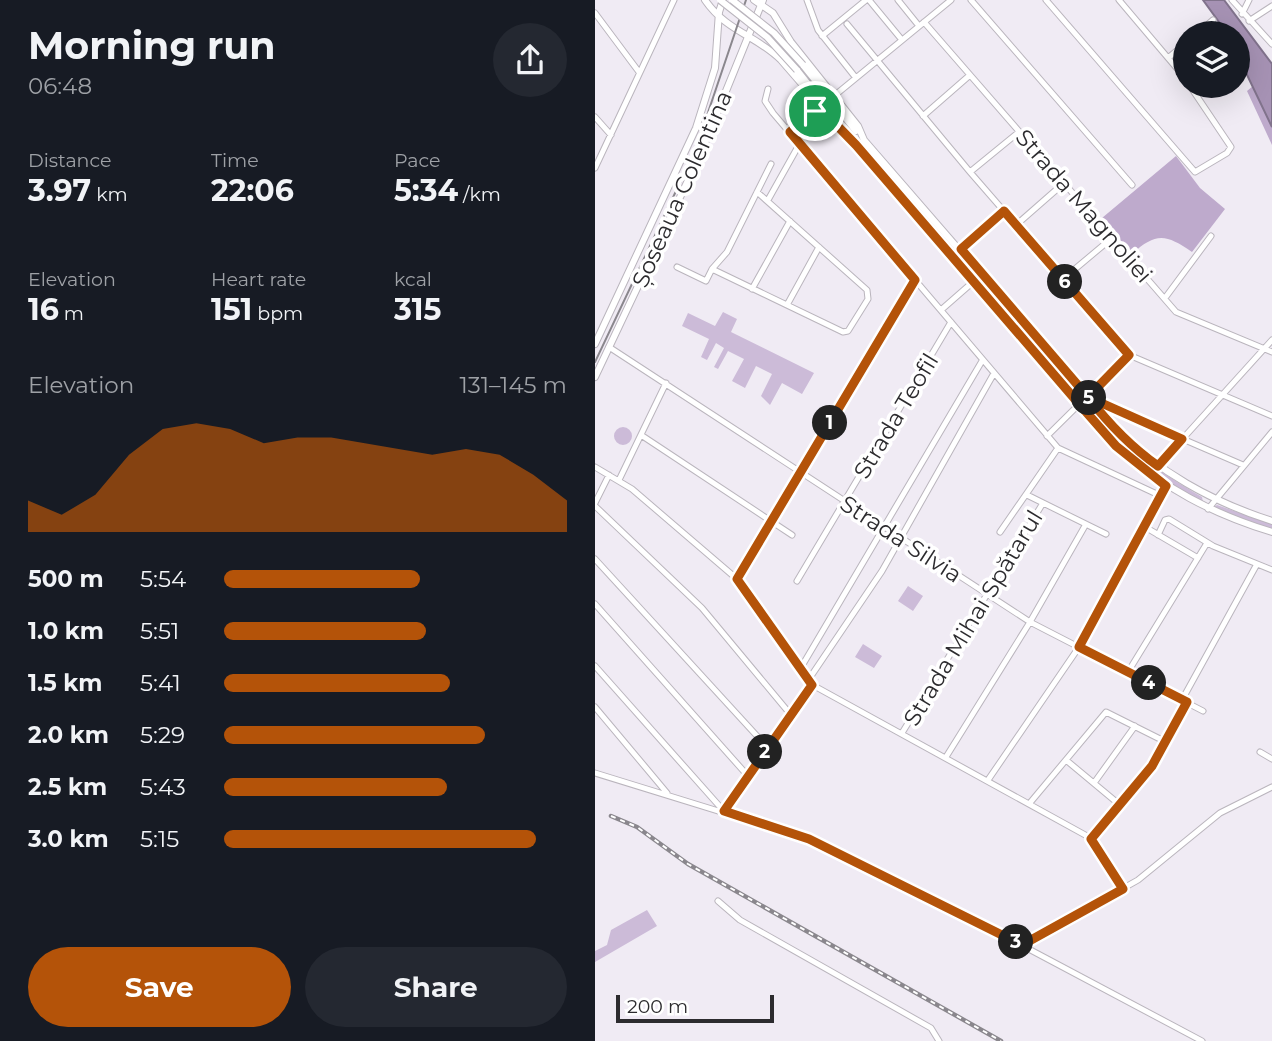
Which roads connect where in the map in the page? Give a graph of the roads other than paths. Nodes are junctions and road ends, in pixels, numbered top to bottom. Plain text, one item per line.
1 (674, 0) edge
2 (705, 0) edge
3 (722, 0) edge
4 (732, 0) edge
5 (807, 0) edge
6 (867, 0) edge
7 (898, 0) edge
8 (951, 0) edge
9 (971, 0) edge
10 (1046, 0) edge
11 (1119, 0) edge
12 (1232, 0) edge
13 (1249, 0) edge
14 (760, 1) edge
15 (1272, 6) edge
16 (595, 13) edge
17 (1242, 14) junction
18 (718, 18) junction
19 (1249, 21) joint
20 (1250, 22) edge
21 (848, 23) dead end
22 (921, 24) junction
23 (822, 36) junction
24 (747, 37) junction
25 (902, 40) junction
26 (1272, 44) edge
27 (1173, 54) edge
28 (1168, 58) junction
29 (877, 60) junction
30 (1173, 64) edge
31 (800, 67) junction
32 (639, 72) junction
33 (970, 75) junction
34 (856, 78) junction
35 (768, 89) dead end
36 (834, 96) junction
37 (1198, 98) edge
38 (819, 107) junction
39 (923, 116) junction
40 (595, 117) edge
41 (790, 132) junction
42 (1019, 132) junction
43 (611, 135) junction
44 (864, 140) junction
45 (800, 143) junction
46 (856, 145) junction
47 (771, 164) dead end
48 (595, 168) edge
49 (970, 172) junction
50 (1064, 183) junction
51 (1132, 185) dead end
52 (757, 192) junction
53 (768, 200) junction
54 (1004, 211) junction
55 (790, 221) junction
56 (1016, 225) junction
57 (1211, 236) dead end
58 (1112, 238) junction
59 (819, 247) junction
60 (961, 249) junction
61 (677, 267) dead end
62 (712, 269) junction
63 (1063, 279) junction
64 (915, 280) junction
65 (974, 282) junction
66 (752, 289) junction
67 (1164, 298) junction
68 (787, 305) junction
69 (941, 310) junction
70 (951, 323) junction
71 (1272, 340) edge
72 (595, 344) edge
73 (609, 347) junction
74 (1265, 348) junction
75 (1272, 352) edge
76 (1129, 355) junction
77 (982, 361) junction
78 (993, 374) junction
79 (595, 377) edge
80 (666, 383) junction
81 (1223, 394) junction
82 (1088, 397) junction
83 (1080, 405) junction
84 (1272, 416) edge
85 (1272, 432) edge
86 (641, 435) junction
87 (1047, 436) junction
88 (1182, 439) junction
89 (1058, 448) junction
90 (1243, 465) junction
91 (1158, 466) junction
92 (595, 467) edge
93 (801, 472) junction
94 (609, 475) junction
95 (619, 480) junction
96 (1166, 486) junction
97 (1027, 495) junction
98 (1161, 496) junction
99 (1213, 499) junction
100 (845, 502) junction
101 (1043, 503) junction
102 (595, 505) edge
103 (1208, 509) junction
104 (1272, 513) edge
105 (1270, 521) edge
106 (771, 522) junction
107 (1086, 524) junction
108 (883, 527) junction
109 (1145, 527) junction
110 (1000, 532) dead end
111 (1272, 532) edge
112 (1105, 534) dead end
113 (792, 535) dead end
114 (1158, 535) junction
115 (900, 539) junction
116 (1207, 542) junction
117 (1198, 558) junction
118 (595, 559) edge
119 (1257, 564) junction
120 (1272, 570) edge
121 (737, 579) junction
122 (797, 581) dead end
123 (987, 596) junction
124 (595, 604) edge
125 (1030, 622) junction
126 (1079, 647) junction
127 (595, 666) edge
128 (799, 671) junction
129 (1128, 672) junction
130 (809, 684) junction
131 (1185, 701) junction
132 (595, 707) edge
133 (1203, 711) dead end
134 (792, 715) junction
135 (1135, 726) junction
136 (902, 733) junction
137 (1166, 742) junction
138 (768, 748) junction
139 (1260, 752) dead end
140 (946, 757) junction
141 (1272, 759) edge
142 (1066, 760) junction
143 (595, 773) edge
144 (748, 776) junction
145 (988, 780) junction
146 (1094, 783) junction
147 (1272, 787) edge
148 (668, 794) junction
149 (1029, 804) junction
150 (1120, 805) junction
151 (724, 811) junction
152 (1091, 839) junction
153 (1123, 889) junction
154 (718, 901) dead end
155 (1022, 945) junction
156 (939, 1041) edge
157 (1202, 1041) edge

1 - 32 street
2 - 18 main road
3 - 18 main road, Șoseaua Colentina
3 - 31 main road, bridge
4 - 31 main road, bridge
5 - 23 street
6 - 23 street
6 - 25 street
7 - 22 street, Strada Magnoliei
8 - 22 street
9 - 51 street
10 - 37 street
11 - 28 street
12 - 17 street
13 - 17 street
14 - 24 main road, Șoseaua Colentina
14 - 36 main road
15 - 19 street
16 - 32 street
17 - 19 street
18 - 24 main road
18 - 72 main road, Șoseaua Colentina
20 - 26 street
21 - 29 street
22 - 25 street
22 - 33 street, Strada Magnoliei
23 - 34 street
24 - 38 main road
24 - 73 main road, Șoseaua Colentina
25 - 29 street
27 - 28 street
28 - 30 street
29 - 34 street
29 - 39 street
31 - 44 main road
31 - 46 main road
32 - 43 street
33 - 39 street
33 - 42 street, Strada Magnoliei
34 - 36 street
35 - 41 street
36 - 44 main road
38 - 41 street
38 - 46 main road
39 - 49 street
40 - 43 street
41 - 45 street
42 - 49 street
42 - 50 street, Strada Magnoliei
43 - 48 street
44 - 60 main road
45 - 53 street
45 - 64 street
46 - 65 main road
47 - 52 street
49 - 54 street
50 - 56 street
50 - 58 street, Strada Magnoliei
52 - 53 street
52 - 62 street
53 - 55 street
54 - 56 street
54 - 60 street
55 - 59 street
55 - 66 street
56 - 63 street
57 - 67 street
58 - 63 street
58 - 67 street, Strada Magnoliei
59 - 68 street
59 - 68 street
60 - 82 main road
61 - 62 street
62 - 66 street
63 - 76 street
64 - 69 street
64 - 93 street
65 - 69 street
65 - 83 main road
66 - 68 street
67 - 74 street, Strada Magnoliei
69 - 70 street
70 - 77 street
70 - 100 street, Strada Teofil
71 - 74 street
73 - 79 main road, Șoseaua Colentina
73 - 80 street, Strada Silvia
74 - 75 street, Strada Magnoliei
74 - 81 street
76 - 81 street
76 - 82 street
77 - 78 street
77 - 108 street
78 - 87 street
78 - 115 street
80 - 86 street
80 - 93 street, Strada Silvia
81 - 84 street
81 - 88 street
82 - 83 street
82 - 88 street
82 - 91 main road
83 - 87 street
83 - 96 main road
85 - 90 street
86 - 95 street
86 - 106 street
87 - 89 street
88 - 90 street
88 - 91 street
89 - 97 street
89 - 98 street
90 - 99 street
91 - 99 main road
92 - 94 street
93 - 100 street, Strada Silvia
93 - 106 street
94 - 95 street
94 - 102 street
95 - 121 street
96 - 98 street
96 - 103 main road
97 - 101 street
97 - 110 street
98 - 109 street
99 - 103 street
99 - 105 main road
100 - 108 street, Strada Silvia
100 - 122 street, Strada Teofil
101 - 107 street
101 - 123 street, Strada Mihai Spătarul
102 - 134 street
103 - 111 main road
104 - 105 street
106 - 113 street
106 - 121 street
107 - 112 street
107 - 125 street
108 - 115 street, Strada Silvia
108 - 128 street
109 - 114 street
109 - 126 street
114 - 116 street
114 - 117 street
115 - 123 street, Strada Silvia
115 - 130 street
116 - 117 street
116 - 119 street
117 - 129 street
118 - 138 street
119 - 120 street
119 - 131 street
121 - 128 street
123 - 125 street, Strada Silvia
123 - 136 street, Strada Mihai Spătarul
124 - 144 street
125 - 126 street, Strada Silvia
125 - 140 street
126 - 129 street, Strada Silvia
126 - 145 street
127 - 151 street
128 - 130 street
129 - 131 street, Strada Silvia
130 - 134 street
130 - 136 street
131 - 133 street, Strada Silvia
131 - 137 street
132 - 148 street
134 - 138 street
135 - 137 street
135 - 142 street
135 - 146 street
136 - 140 street
137 - 150 street
138 - 144 street
139 - 141 street
140 - 145 street
142 - 146 street
142 - 149 street
143 - 148 street
144 - 151 street
145 - 149 street
146 - 150 street
147 - 153 street
148 - 151 street
149 - 152 street
150 - 152 street
151 - 155 street
152 - 153 street
153 - 155 street
154 - 156 street
155 - 157 street

